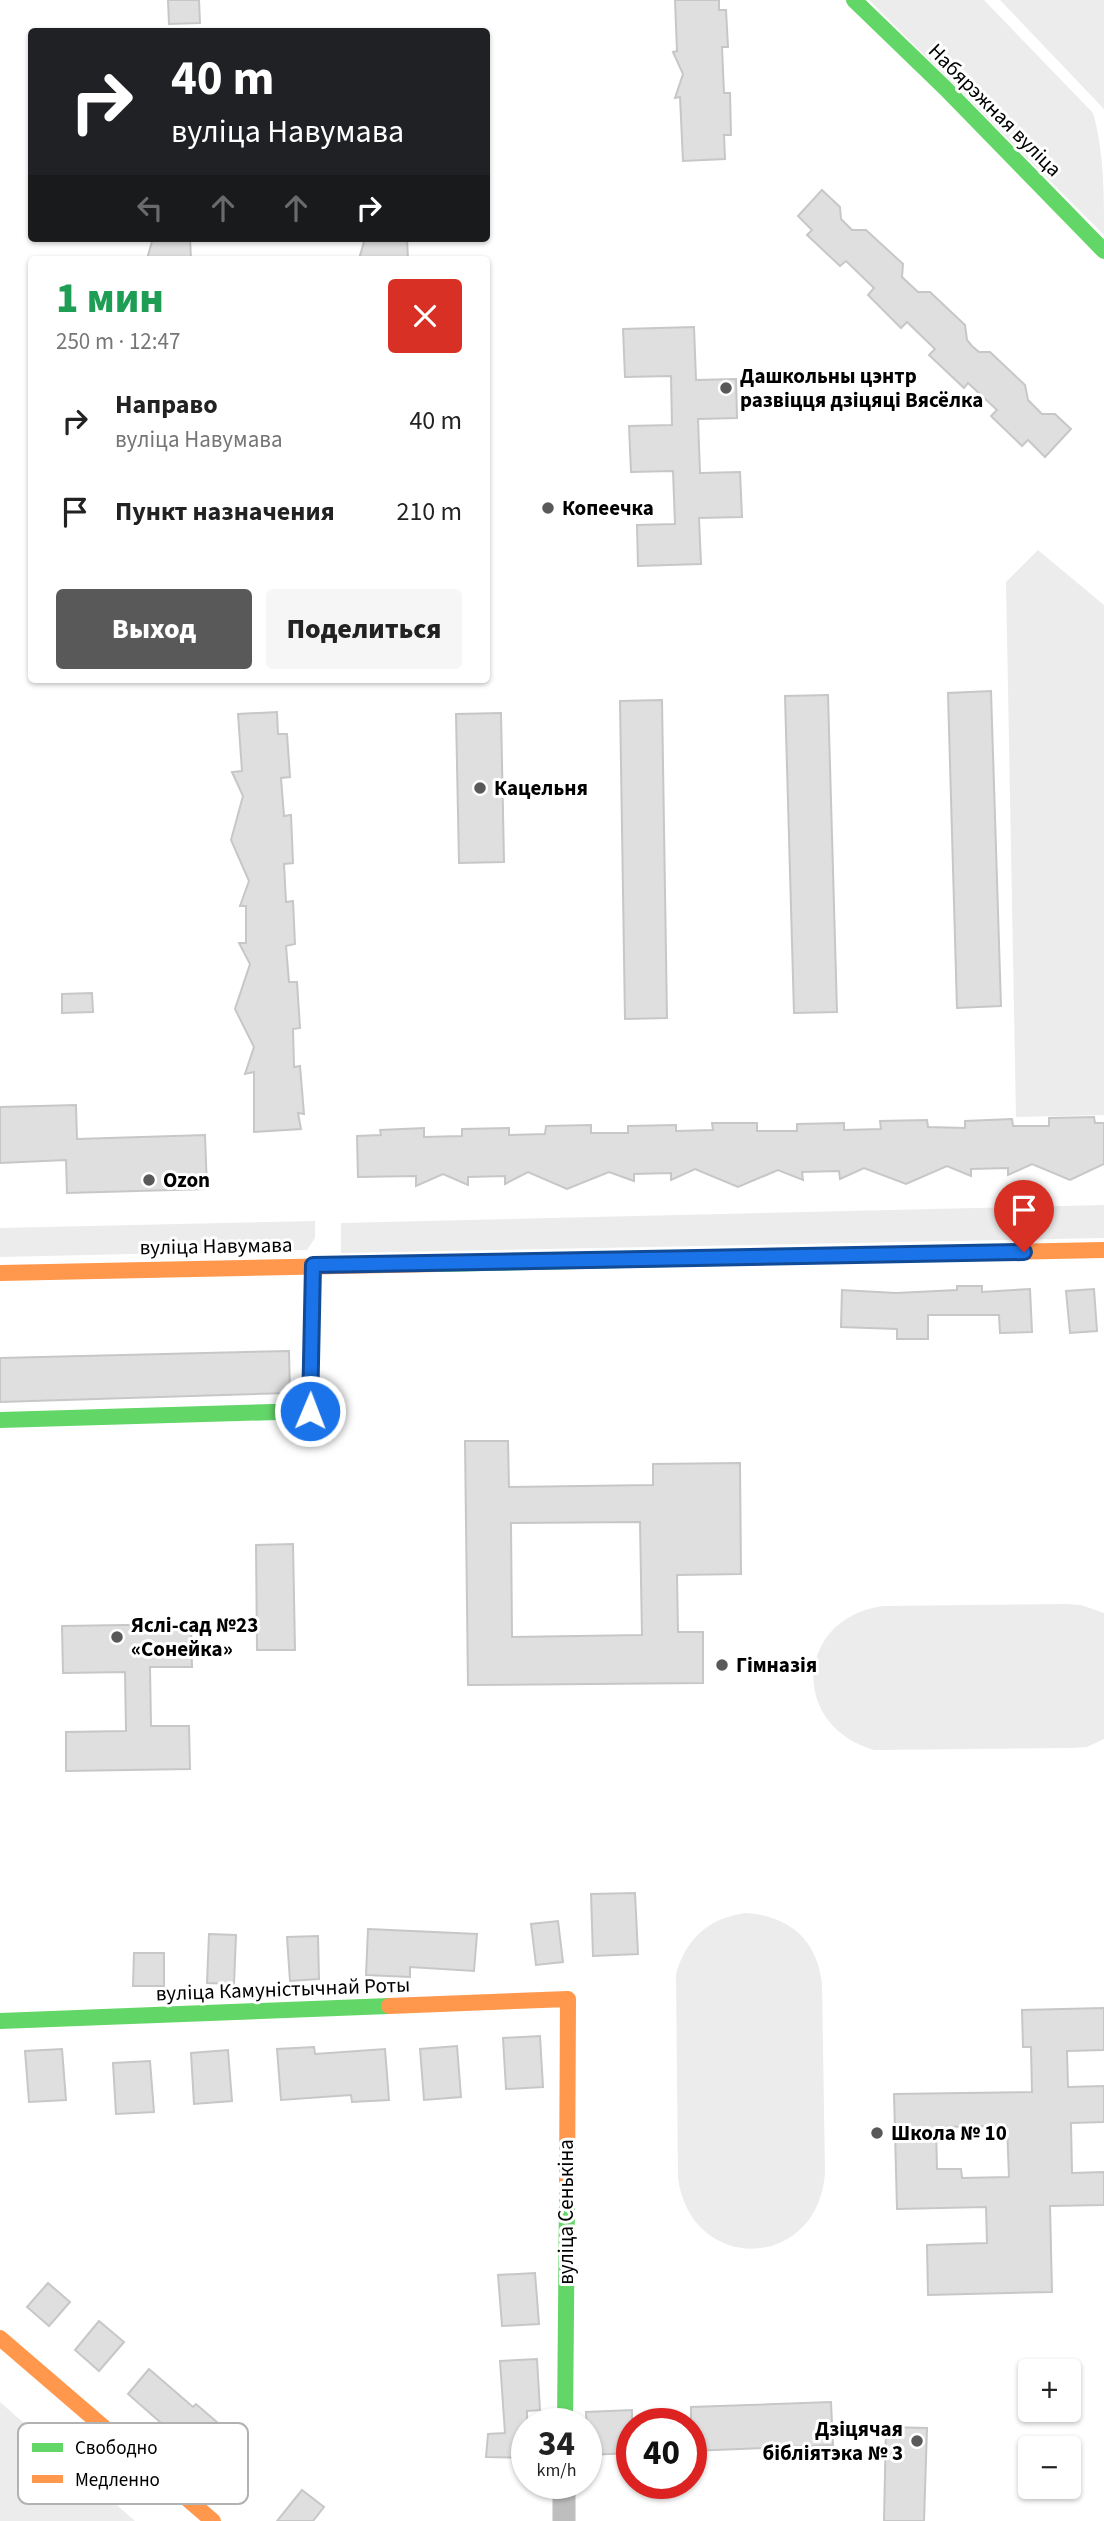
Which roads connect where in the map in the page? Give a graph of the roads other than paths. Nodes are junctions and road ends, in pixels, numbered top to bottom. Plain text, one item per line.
1 (854, 0) edge
2 (1104, 251) edge
3 (1104, 1250) edge
4 (313, 1265) junction
5 (0, 1273) edge
6 (0, 1420) edge
7 (568, 1999) joint
8 (0, 2021) edge
9 (0, 2338) edge
10 (565, 2408) edge
11 (99, 2423) edge
12 (564, 2499) edge
13 (193, 2504) edge
14 (213, 2521) edge
15 (564, 2521) edge

1 - 2 street, Набярэжная вуліца
3 - 4 street, вуліца Навумава
4 - 5 street, вуліца Навумава
4 - 6 street
7 - 8 street, вуліца Камуністычнай Роты
7 - 10 street, вуліца Сенькіна
9 - 11 street
12 - 15 street
13 - 14 street

